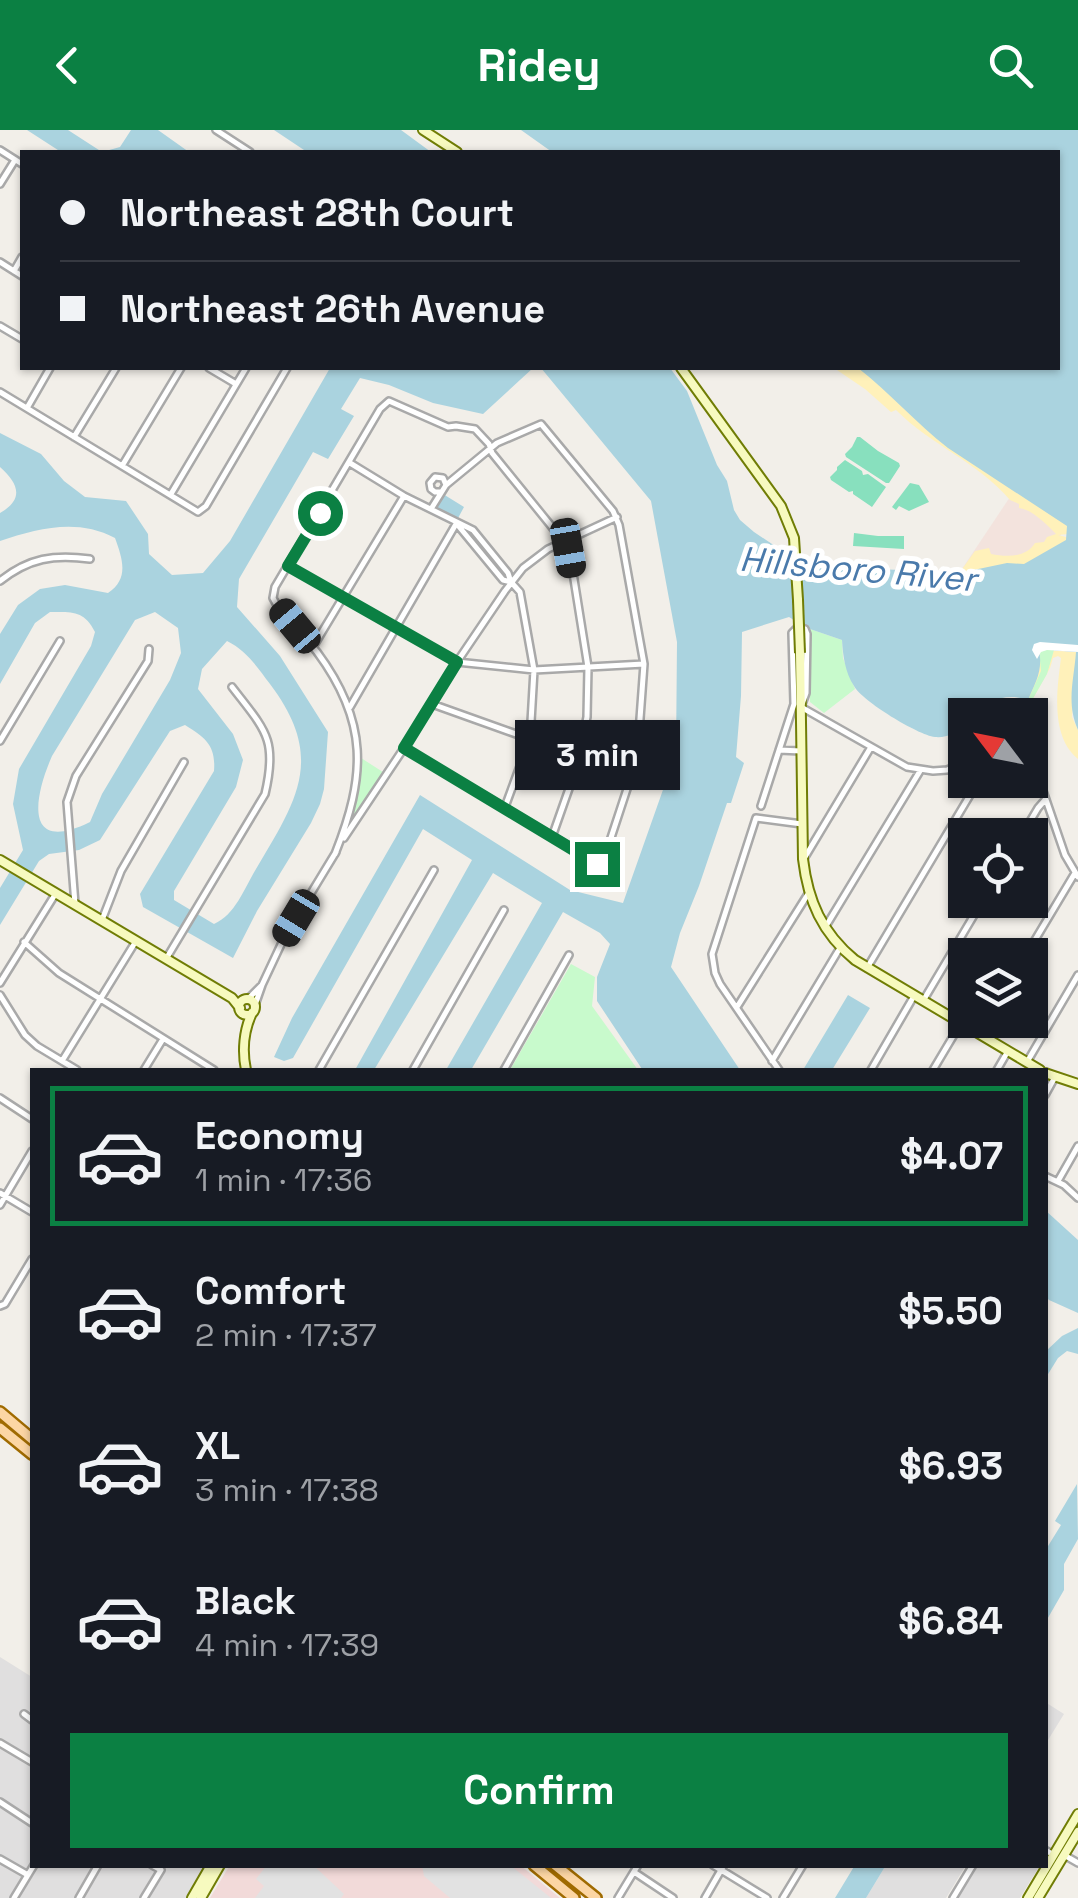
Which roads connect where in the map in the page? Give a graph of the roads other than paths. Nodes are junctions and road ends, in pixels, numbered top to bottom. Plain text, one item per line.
1 (216, 130) edge
2 (424, 130) edge
3 (0, 150) edge
4 (247, 150) edge
5 (455, 150) edge
6 (15, 160) junction
7 (20, 163) edge
8 (0, 184) edge
9 (20, 260) edge
10 (0, 262) edge
11 (14, 271) junction
12 (20, 275) edge
13 (49, 370) edge
14 (115, 370) edge
15 (180, 370) edge
16 (212, 370) edge
17 (245, 370) edge
18 (286, 370) edge
19 (683, 370) edge
20 (236, 384) junction
21 (0, 392) edge
22 (27, 408) junction
23 (74, 437) junction
24 (490, 448) junction
25 (350, 463) junction
26 (122, 466) junction
27 (171, 494) junction
28 (404, 496) junction
29 (431, 509) junction
30 (617, 517) junction
31 (456, 523) junction
32 (564, 541) junction
33 (90, 559) dead end
34 (288, 566) junction
35 (0, 581) edge
36 (511, 582) junction
37 (343, 599) junction
38 (396, 628) junction
39 (60, 641) dead end
40 (313, 648) junction
41 (149, 650) dead end
42 (457, 662) junction
43 (644, 664) junction
44 (588, 667) junction
45 (534, 670) junction
46 (232, 688) dead end
47 (432, 704) junction
48 (800, 706) junction
49 (350, 707) junction
50 (530, 739) junction
51 (0, 740) edge
52 (871, 747) junction
53 (404, 748) junction
54 (779, 750) junction
55 (801, 751) junction
56 (184, 762) dead end
57 (948, 770) edge
58 (920, 771) junction
59 (968, 798) edge
60 (1046, 800) joint
61 (761, 806) dead end
62 (505, 807) junction
63 (1032, 818) edge
64 (802, 824) junction
65 (552, 836) junction
66 (335, 854) junction
67 (803, 859) junction
68 (0, 860) edge
69 (434, 870) dead end
70 (1076, 875) edge
71 (56, 893) junction
72 (808, 894) junction
73 (75, 905) junction
74 (504, 910) dead end
75 (972, 918) edge
76 (102, 920) junction
77 (824, 928) junction
78 (1037, 938) edge
79 (136, 940) junction
80 (24, 942) junction
81 (840, 948) junction
82 (570, 956) dead end
83 (166, 959) junction
84 (867, 968) junction
85 (1078, 975) edge
86 (0, 982) edge
87 (0, 995) edge
88 (914, 996) junction
89 (99, 1000) junction
90 (923, 1002) junction
91 (247, 1006) junction
92 (737, 1008) junction
93 (948, 1016) edge
94 (952, 1038) edge
95 (987, 1038) edge
96 (163, 1040) junction
97 (1008, 1051) junction
98 (62, 1061) junction
99 (772, 1061) junction
100 (1027, 1062) junction
101 (74, 1068) edge
102 (145, 1068) edge
103 (211, 1068) edge
104 (245, 1068) edge
105 (320, 1068) edge
106 (414, 1068) edge
107 (505, 1068) edge
108 (778, 1068) edge
109 (873, 1068) edge
110 (933, 1068) edge
111 (998, 1068) edge
112 (1037, 1068) edge
113 (1048, 1074) edge
114 (1055, 1077) junction
115 (1078, 1083) edge
116 (1048, 1090) edge
117 (0, 1098) edge
118 (30, 1117) edge
119 (1078, 1146) edge
120 (30, 1154) edge
121 (1048, 1177) edge
122 (1058, 1181) junction
123 (3, 1195) edge
124 (1078, 1198) edge
125 (0, 1205) edge
126 (30, 1211) edge
127 (30, 1262) edge
128 (1, 1306) edge
129 (0, 1412) edge
130 (0, 1428) edge
131 (30, 1437) edge
132 (30, 1452) edge
133 (24, 1714) dead end
134 (30, 1718) edge
135 (0, 1744) edge
136 (30, 1761) edge
137 (0, 1802) edge
138 (1078, 1814) edge
139 (30, 1821) edge
140 (1078, 1832) edge
141 (1049, 1852) edge
142 (1064, 1854) junction
143 (0, 1859) edge
144 (1078, 1863) edge
145 (32, 1868) edge
146 (96, 1868) edge
147 (157, 1868) edge
148 (209, 1868) edge
149 (218, 1868) edge
150 (538, 1868) edge
151 (559, 1868) edge
152 (636, 1868) edge
153 (722, 1868) edge
154 (801, 1868) edge
155 (971, 1868) edge
156 (1042, 1868) edge
157 (28, 1875) junction
158 (1052, 1875) junction
159 (14, 1898) edge
160 (79, 1898) edge
161 (144, 1898) edge
162 (192, 1898) edge
163 (200, 1898) edge
164 (574, 1898) edge
165 (596, 1898) edge
166 (618, 1898) edge
167 (673, 1898) edge
168 (704, 1898) edge
169 (767, 1898) edge
170 (784, 1898) edge
171 (954, 1898) edge
172 (1028, 1898) edge
173 (1038, 1898) edge

1 - 4 street
2 - 5 main road
3 - 6 street
6 - 7 street
6 - 8 street
9 - 11 street
10 - 11 street
11 - 12 street
13 - 22 street
14 - 23 street
15 - 26 street
16 - 20 street
17 - 20 street
18 - 27 street
19 - 48 main road, bridge
20 - 27 street
21 - 22 street
22 - 23 street
23 - 26 street
24 - 25 street
24 - 29 street
24 - 30 street
24 - 32 street
25 - 28 street
25 - 34 street
26 - 27 street
28 - 29 street
28 - 37 street
29 - 31 street
30 - 32 street
30 - 43 street
31 - 36 street
31 - 38 street
32 - 36 street
32 - 44 street
33 - 35 street
34 - 37 street
34 - 40 street
36 - 42 street
36 - 45 street
37 - 38 street
37 - 40 street
38 - 42 street
38 - 49 street
39 - 51 street
40 - 49 street
41 - 73 street
42 - 45 street
42 - 47 street
43 - 44 street
43 - 65 street
44 - 45 street
44 - 65 street
45 - 50 street
46 - 83 street
47 - 50 street
47 - 53 street
48 - 52 street
48 - 54 street
48 - 55 main road
49 - 66 street
50 - 62 street
52 - 58 street
52 - 67 street
53 - 62 street
53 - 66 street
54 - 55 street
54 - 61 street
55 - 64 main road
56 - 76 street
57 - 58 street
58 - 77 street
59 - 84 street
60 - 63 street
60 - 70 street
62 - 65 street
64 - 67 main road
64 - 92 street
66 - 91 street
67 - 72 main road
68 - 71 main road
69 - 105 street
70 - 78 street
71 - 73 main road
71 - 80 street
72 - 77 main road
72 - 92 street
73 - 76 main road
74 - 106 street
75 - 90 street
76 - 79 main road
77 - 81 main road
79 - 83 main road
79 - 89 street
80 - 86 street
80 - 89 street
81 - 84 main road
81 - 99 street
82 - 107 street
83 - 91 main road
84 - 88 main road
85 - 100 street
87 - 98 street
88 - 90 main road
88 - 109 street
89 - 96 street
89 - 98 street
90 - 93 main road
91 - 104 main road
92 - 99 street
94 - 110 street
95 - 97 main road
96 - 102 street
96 - 103 street
97 - 100 main road
97 - 111 street
98 - 101 street
99 - 108 street
100 - 112 main road
113 - 114 main road
114 - 115 main road
114 - 116 street
117 - 118 street
119 - 122 street
120 - 123 street
121 - 122 street
122 - 124 street
123 - 125 street
123 - 126 street
127 - 128 street
129 - 131 main road
130 - 132 main road
133 - 134 street
135 - 136 street
137 - 139 street
138 - 141 main road
140 - 142 main road
141 - 158 main road
142 - 144 street
142 - 158 main road
143 - 157 street
145 - 157 street
146 - 160 street
147 - 161 street
148 - 162 main road
149 - 163 main road
150 - 164 main road
151 - 165 main road
152 - 166 street
152 - 167 street
153 - 168 street
153 - 169 street
154 - 170 street
155 - 171 street
156 - 172 main road
157 - 159 street
158 - 173 main road

